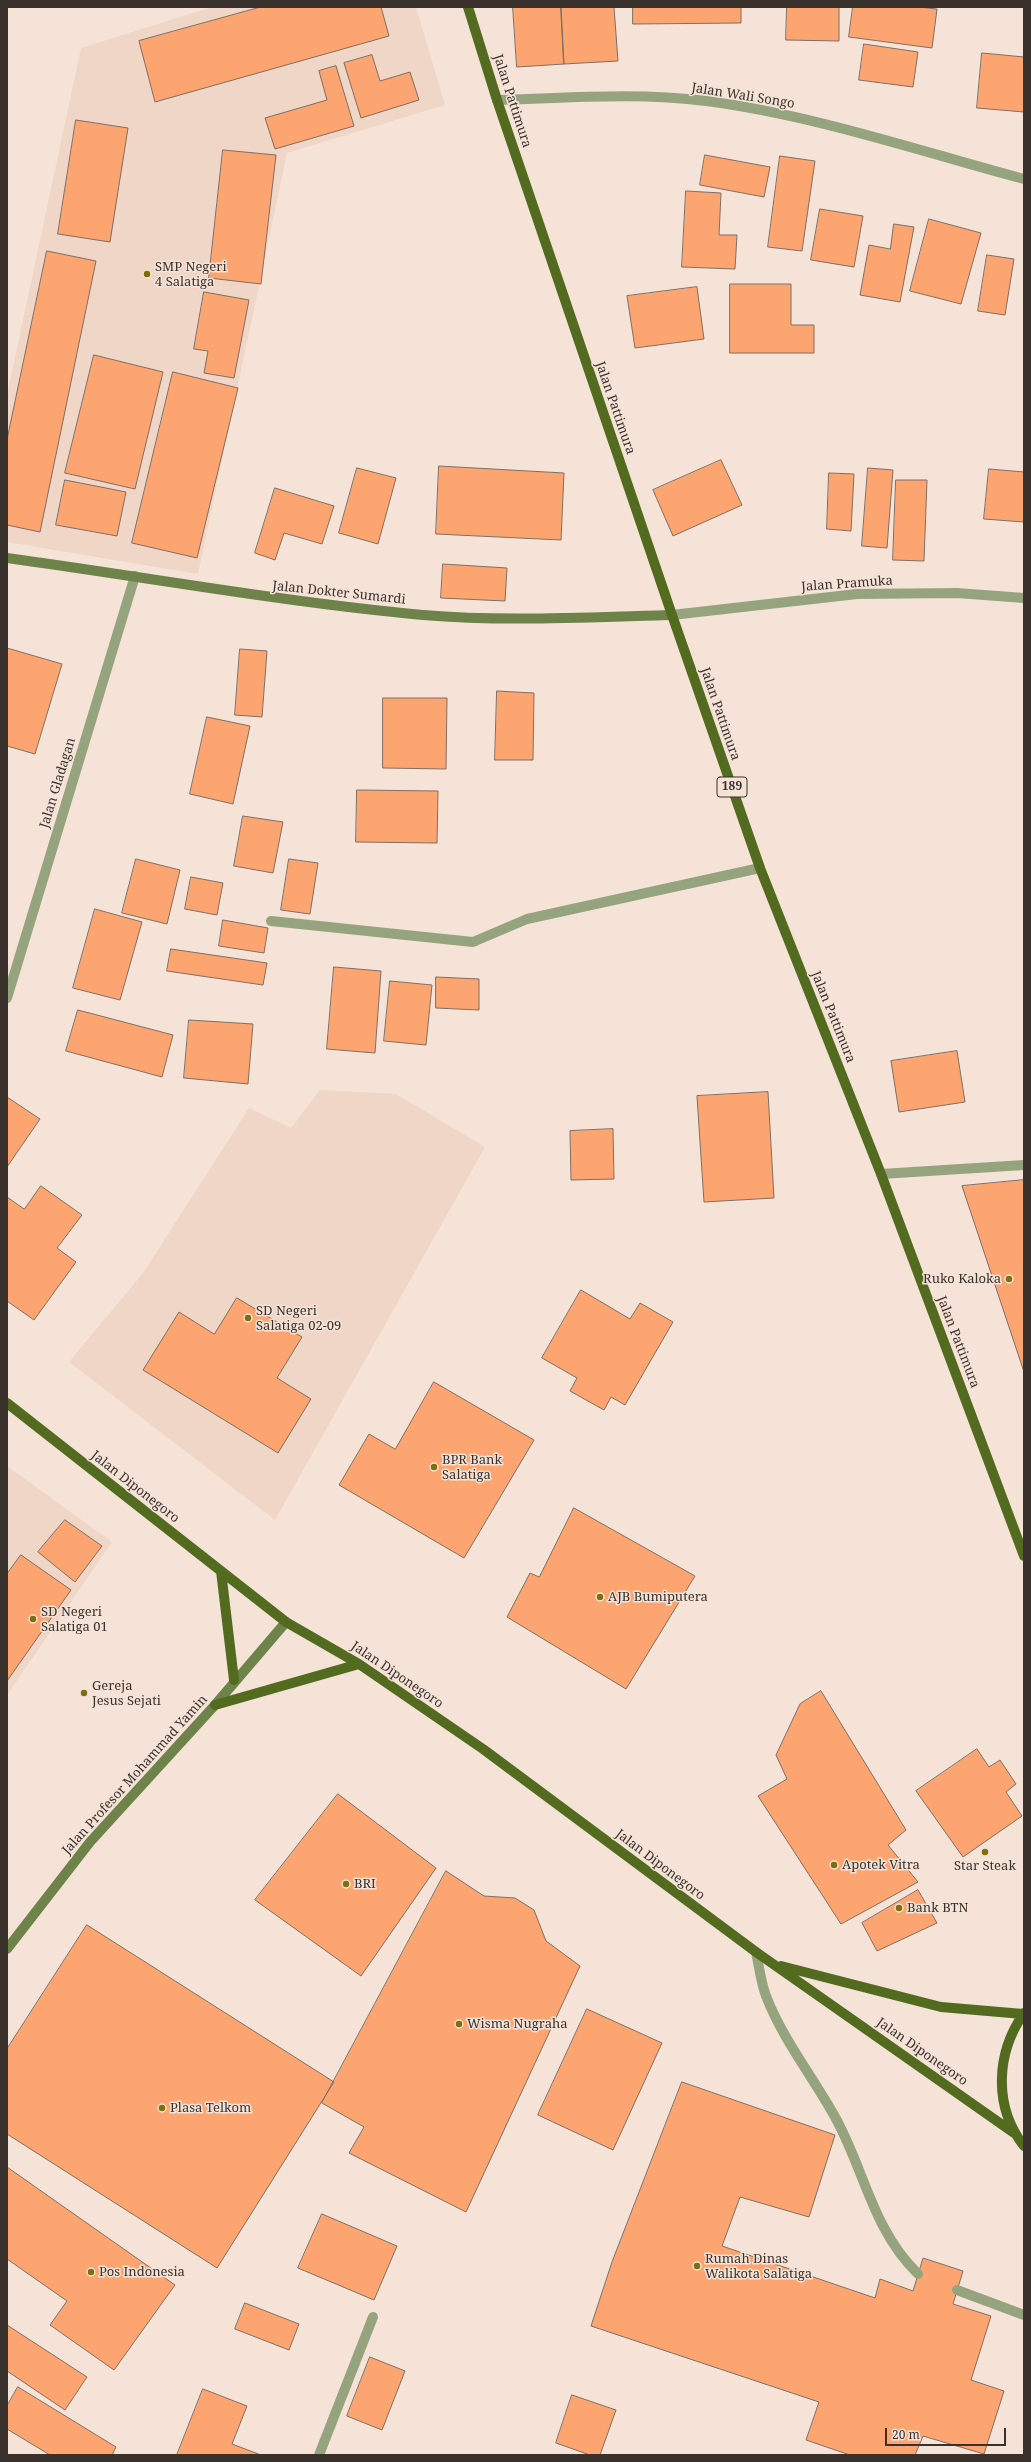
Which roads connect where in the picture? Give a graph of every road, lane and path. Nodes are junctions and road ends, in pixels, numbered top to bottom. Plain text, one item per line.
1 (468, 7) edge
2 (497, 100) junction
3 (1024, 179) edge
4 (7, 558) edge
5 (134, 576) junction
6 (1024, 598) edge
7 (672, 615) junction
8 (760, 868) junction
9 (271, 921) dead end
10 (7, 998) edge
11 (1024, 1165) edge
12 (881, 1174) junction
13 (7, 1403) edge
14 (1024, 1556) edge
15 (221, 1571) junction
16 (286, 1622) junction
17 (358, 1664) junction
18 (234, 1680) junction
19 (215, 1705) junction
20 (7, 1949) edge
21 (756, 1952) junction
22 (776, 1965) junction
23 (1024, 2013) edge
24 (1014, 2134) junction
25 (1024, 2146) edge
26 (918, 2274) dead end
27 (957, 2290) dead end
28 (1024, 2315) edge
29 (373, 2317) dead end
30 (319, 2455) edge

1 - 2 main road, Jalan Pattimura / 189
2 - 3 street, Jalan Wali Songo
2 - 7 main road, Jalan Pattimura / 189
4 - 5 street, Jalan Dokter Sumardi
5 - 7 street, Jalan Dokter Sumardi
5 - 10 street, Jalan Gladagan
6 - 7 street, Jalan Pramuka
7 - 8 main road, Jalan Pattimura / 189
8 - 9 street
8 - 12 main road, Jalan Pattimura / 189
11 - 12 street
12 - 14 main road, Jalan Pattimura / 189
13 - 15 main road, Jalan Diponegoro
15 - 16 main road, Jalan Diponegoro
15 - 18 main road
16 - 17 main road, Jalan Diponegoro
16 - 18 street, Jalan Profesor Mohammad Yamin
17 - 19 main road
17 - 21 main road, Jalan Diponegoro
18 - 19 street, Jalan Profesor Mohammad Yamin
19 - 20 street, Jalan Profesor Mohammad Yamin
21 - 22 main road, Jalan Diponegoro
21 - 26 street
22 - 23 main road, Jalan Diponegoro
22 - 24 main road, Jalan Diponegoro
23 - 24 main road
24 - 25 main road
27 - 28 street
29 - 30 street

